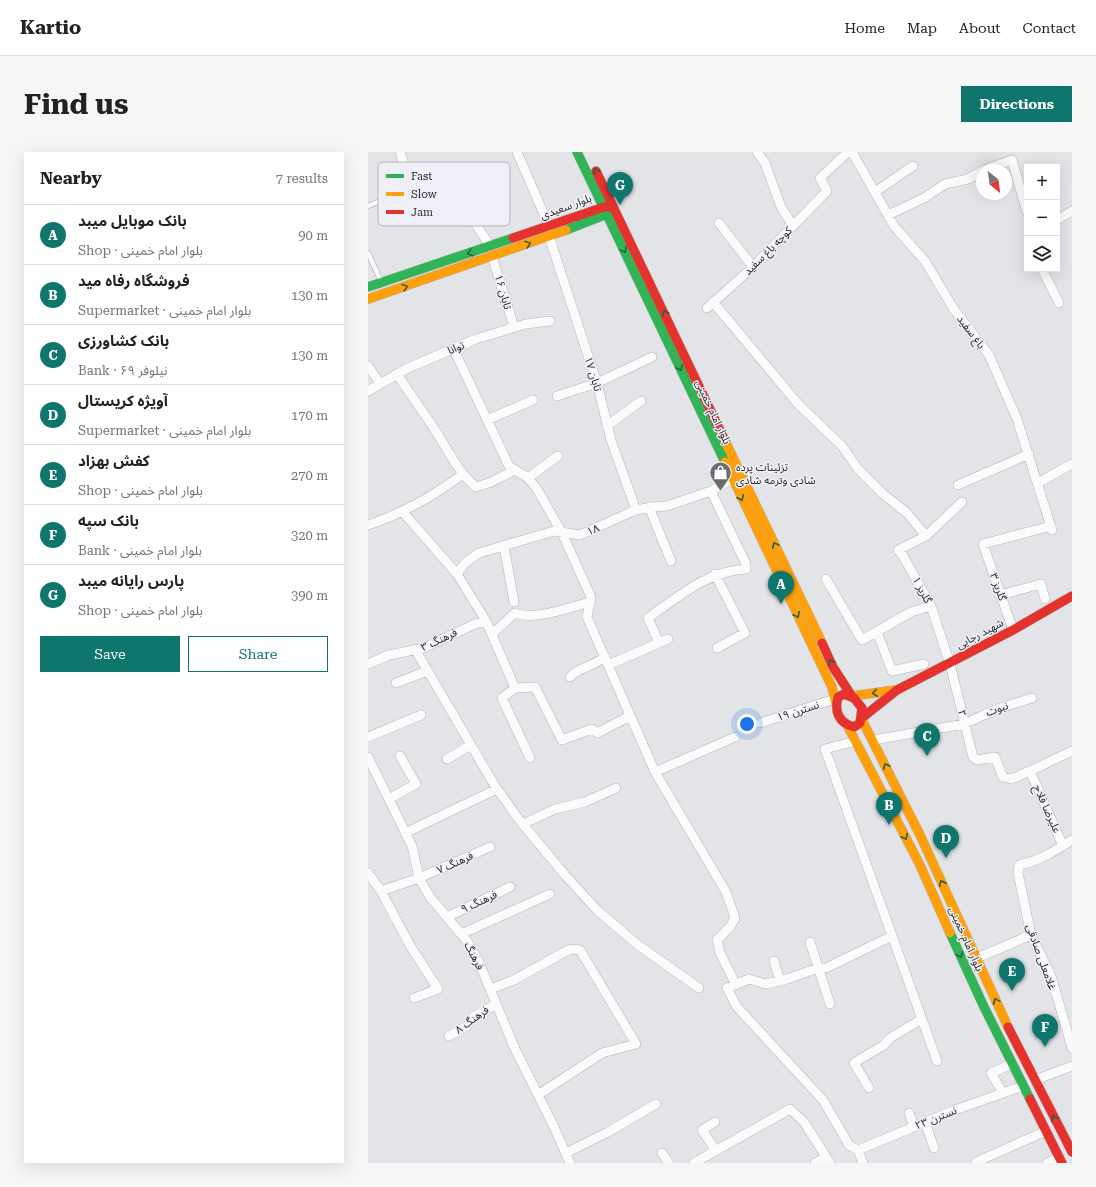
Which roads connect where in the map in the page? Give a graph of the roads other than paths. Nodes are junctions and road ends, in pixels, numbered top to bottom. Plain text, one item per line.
1 (400, 152) edge
2 (516, 152) edge
3 (577, 152) edge
4 (587, 152) edge
5 (757, 152) edge
6 (848, 152) edge
7 (852, 152) edge
8 (403, 162) edge
9 (1000, 164) edge
10 (914, 166) dead end
11 (976, 174) edge
12 (594, 185) junction
13 (875, 192) junction
14 (378, 202) edge
15 (1024, 202) edge
16 (368, 206) edge
17 (614, 207) junction
18 (605, 210) junction
19 (1072, 212) edge
20 (888, 215) junction
21 (1060, 218) edge
22 (584, 219) junction
23 (719, 223) dead end
24 (476, 226) edge
25 (549, 226) junction
26 (793, 226) junction
27 (550, 236) junction
28 (618, 236) junction
29 (491, 251) junction
30 (368, 253) edge
31 (753, 267) junction
32 (1044, 272) edge
33 (381, 283) junction
34 (368, 287) edge
35 (368, 299) edge
36 (1059, 303) dead end
37 (550, 321) dead end
38 (514, 328) junction
39 (454, 350) junction
40 (652, 357) dead end
41 (368, 366) edge
42 (397, 374) junction
43 (380, 383) junction
44 (597, 383) junction
45 (368, 391) edge
46 (557, 396) dead end
47 (533, 400) dead end
48 (641, 402) dead end
49 (487, 420) junction
50 (607, 426) junction
51 (1029, 454) junction
52 (558, 456) dead end
53 (1072, 464) edge
54 (515, 470) junction
55 (463, 474) junction
56 (528, 478) junction
57 (732, 479) junction
58 (1038, 483) junction
59 (958, 485) dead end
60 (711, 491) junction
61 (962, 502) dead end
62 (648, 508) junction
63 (636, 510) junction
64 (402, 511) junction
65 (368, 525) edge
66 (562, 533) junction
67 (926, 536) junction
68 (982, 544) joint
69 (504, 546) junction
70 (671, 561) dead end
71 (457, 574) junction
72 (715, 574) junction
73 (826, 579) dead end
74 (1000, 595) junction
75 (1072, 596) edge
76 (1045, 599) dead end
77 (514, 602) dead end
78 (590, 602) junction
79 (931, 606) junction
80 (486, 621) junction
81 (1013, 630) junction
82 (877, 632) junction
83 (492, 634) junction
84 (668, 639) dead end
85 (659, 643) junction
86 (718, 648) dead end
87 (416, 651) junction
88 (607, 660) junction
89 (368, 664) edge
90 (924, 664) dead end
91 (950, 664) junction
92 (427, 670) junction
93 (570, 677) dead end
94 (396, 683) dead end
95 (515, 688) junction
96 (898, 690) junction
97 (852, 696) junction
98 (1032, 698) dead end
99 (835, 701) junction
100 (421, 715) dead end
101 (630, 716) junction
102 (862, 718) junction
103 (760, 723) dead end
104 (964, 724) junction
105 (847, 725) junction
106 (368, 737) edge
107 (735, 737) dead end
108 (874, 740) junction
109 (856, 741) junction
110 (471, 746) junction
111 (1072, 751) edge
112 (400, 756) dead end
113 (368, 757) edge
114 (530, 758) dead end
115 (447, 759) dead end
116 (977, 760) joint
117 (1030, 771) junction
118 (655, 772) junction
119 (616, 788) dead end
120 (497, 789) junction
121 (389, 799) junction
122 (523, 824) junction
123 (405, 833) junction
124 (1069, 844) edge
125 (490, 847) dead end
126 (368, 872) edge
127 (419, 878) junction
128 (510, 887) dead end
129 (381, 891) junction
130 (550, 894) dead end
131 (447, 916) junction
132 (461, 934) junction
133 (1031, 935) junction
134 (892, 936) junction
135 (810, 942) dead end
136 (977, 958) junction
137 (774, 961) dead end
138 (818, 968) junction
139 (780, 981) junction
140 (736, 985) junction
141 (699, 988) dead end
142 (490, 989) junction
143 (414, 998) dead end
144 (496, 1004) junction
145 (830, 1004) dead end
146 (922, 1019) junction
147 (449, 1036) dead end
148 (1072, 1048) edge
149 (937, 1061) dead end
150 (1012, 1064) junction
151 (1072, 1066) edge
152 (1035, 1080) junction
153 (1023, 1086) junction
154 (869, 1088) dead end
155 (1003, 1093) junction
156 (538, 1095) junction
157 (656, 1104) dead end
158 (909, 1113) dead end
159 (715, 1122) dead end
160 (925, 1122) junction
161 (914, 1127) junction
162 (1046, 1131) junction
163 (934, 1148) dead end
164 (858, 1150) junction
165 (716, 1151) junction
166 (1072, 1152) edge
167 (566, 1153) junction
168 (662, 1153) dead end
169 (828, 1160) edge
170 (1060, 1160) edge
171 (976, 1162) dead end
172 (570, 1163) edge
173 (669, 1163) edge
174 (694, 1163) edge
175 (815, 1163) edge
176 (863, 1163) edge
177 (1047, 1163) edge

1 - 8 street
2 - 25 street
3 - 12 main road, بلوار امام خمینی
17 -> 4 main road, بلوار امام خمینی
5 - 26 street
6 - 26 street, کوچه باغ سفید
7 - 13 street, باغ سفید
9 - 15 street
10 - 13 street
11 - 20 street
12 - 18 main road, بلوار امام خمینی
12 - 22 main road
13 - 20 street, باغ سفید
14 - 16 lane
17 - 18 main road, بلوار سعیدی
97 -> 17 main road, بلوار امام خمینی
18 - 22 main road, بلوار سعیدی
18 - 28 main road, بلوار امام خمینی
19 - 21 street
20 - 51 street, باغ سفید
22 - 25 main road, بلوار سعیدی
22 - 27 main road, بلوار سعیدی
22 - 28 main road
23 - 31 street
24 - 29 street, تابان ۱۶
25 - 29 main road, بلوار سعیدی
26 - 31 street, کوچه باغ سفید
29 -> 27 main road, بلوار سعیدی
27 - 44 street, تابان ۱۷
28 -> 57 main road, بلوار امام خمینی
29 -> 33 main road, بلوار سعیدی
35 -> 29 main road, بلوار سعیدی
29 - 38 street, تابان ۱۶
30 - 33 lane
31 - 67 street, کوچه باغ سفید
32 - 36 street
33 - 34 main road, بلوار سعیدی
37 - 38 street, توانا
38 - 39 street, توانا
39 - 42 street, توانا
39 - 49 street
40 - 44 street
41 - 43 street
42 - 43 street, توانا
42 - 55 street
43 - 45 street, توانا
44 - 46 street
44 - 50 street, تابان ۱۷
47 - 49 street
48 - 50 street
49 - 54 street
50 - 63 street, تابان ۱۷
51 - 58 street, باغ سفید
51 - 59 street
52 - 56 street
53 - 58 street
54 - 55 street
54 - 56 street
55 - 64 street
56 - 66 street
57 - 60 street, ۱۸
57 -> 99 main road, بلوار امام خمینی
58 - 68 street, باغ سفید
60 - 62 street, ۱۸
60 - 72 street
61 - 67 street
62 - 63 street, ۱۸
62 - 70 street
63 - 66 street, ۱۸
64 - 65 street
64 - 71 street
66 - 69 street, ۱۸
66 - 78 street
67 - 79 street, گلریز ۱
68 - 74 street, گلریز ۳
69 - 71 street, ۱۸
69 - 77 street
71 - 80 street
72 - 85 street
72 - 86 street
73 - 82 street
74 - 76 street
74 - 81 street, گلریز ۳
75 - 81 main road, شهید رجایی
78 - 83 street
78 - 88 street
79 - 82 street
79 - 91 street, گلریز ۱
80 - 83 street
80 - 87 street, فرهنگ ۳
81 - 91 main road, شهید رجایی
82 - 90 street
83 - 95 street
84 - 85 street
85 - 88 street
87 - 89 street, فرهنگ ۳
87 - 92 street
88 - 93 street
88 - 101 street
91 - 96 main road, شهید رجایی
91 - 104 street, ۲
92 - 94 street
92 - 110 street
95 - 101 street
95 - 114 street
96 -> 97 main road
96 - 102 main road
97 - 99 main road
97 - 102 main road
98 - 104 street, نبوت
99 - 103 street, نسترن ۱۹
99 - 105 main road
100 - 106 street
101 - 118 street
102 - 105 main road
102 - 108 main road, بلوار امام خمینی
104 - 108 street, نبوت
104 - 116 street, ۲
105 - 109 main road, بلوار امام خمینی
107 - 118 street
136 -> 108 main road, بلوار امام خمینی
109 - 134 street
109 -> 150 main road, بلوار امام خمینی
110 - 115 street
110 - 120 street
111 - 117 street, علیرضا فلاح
112 - 121 street
113 - 121 street, فرهنگ
116 - 117 street, علیرضا فلاح
117 - 124 street, علیرضا فلاح
118 - 140 street
119 - 122 street
120 - 122 street
120 - 123 street
121 - 123 street, فرهنگ
122 - 141 street
123 - 127 street, فرهنگ
124 - 133 street, غلامعلی صادقی
125 - 127 street, فرهنگ ۷
126 - 129 street
127 - 129 street, فرهنگ ۷
127 - 131 street, فرهنگ
128 - 131 street, فرهنگ ۹
129 - 143 street
130 - 132 street
131 - 132 street, فرهنگ
132 - 142 street, فرهنگ
133 - 136 street
133 - 148 street, غلامعلی صادقی
134 - 138 street
134 - 146 street
135 - 138 street
152 -> 136 main road, بلوار امام خمینی
137 - 139 street
138 - 139 street
138 - 145 street
139 - 140 street
140 - 164 street
142 - 144 street, فرهنگ
142 - 156 street
144 - 147 street, فرهنگ ۸
144 - 156 street, فرهنگ
146 - 149 street
146 - 154 street
150 - 153 main road, بلوار امام خمینی
150 - 155 street
151 - 152 street
166 -> 152 main road, بلوار امام خمینی
153 - 155 street, نسترن ۲۳
153 - 162 main road, بلوار امام خمینی
155 - 160 street, نسترن ۲۳
156 - 167 street, فرهنگ
157 - 167 street
158 - 161 street
159 - 165 street
160 - 161 street, نسترن ۲۳
160 - 163 street
161 - 164 street, نسترن ۲۳
162 - 170 main road, بلوار امام خمینی
162 - 171 street
164 - 176 street
165 - 169 street
165 - 174 street
167 - 172 street, فرهنگ
168 - 173 street
169 - 175 street
170 - 177 street

